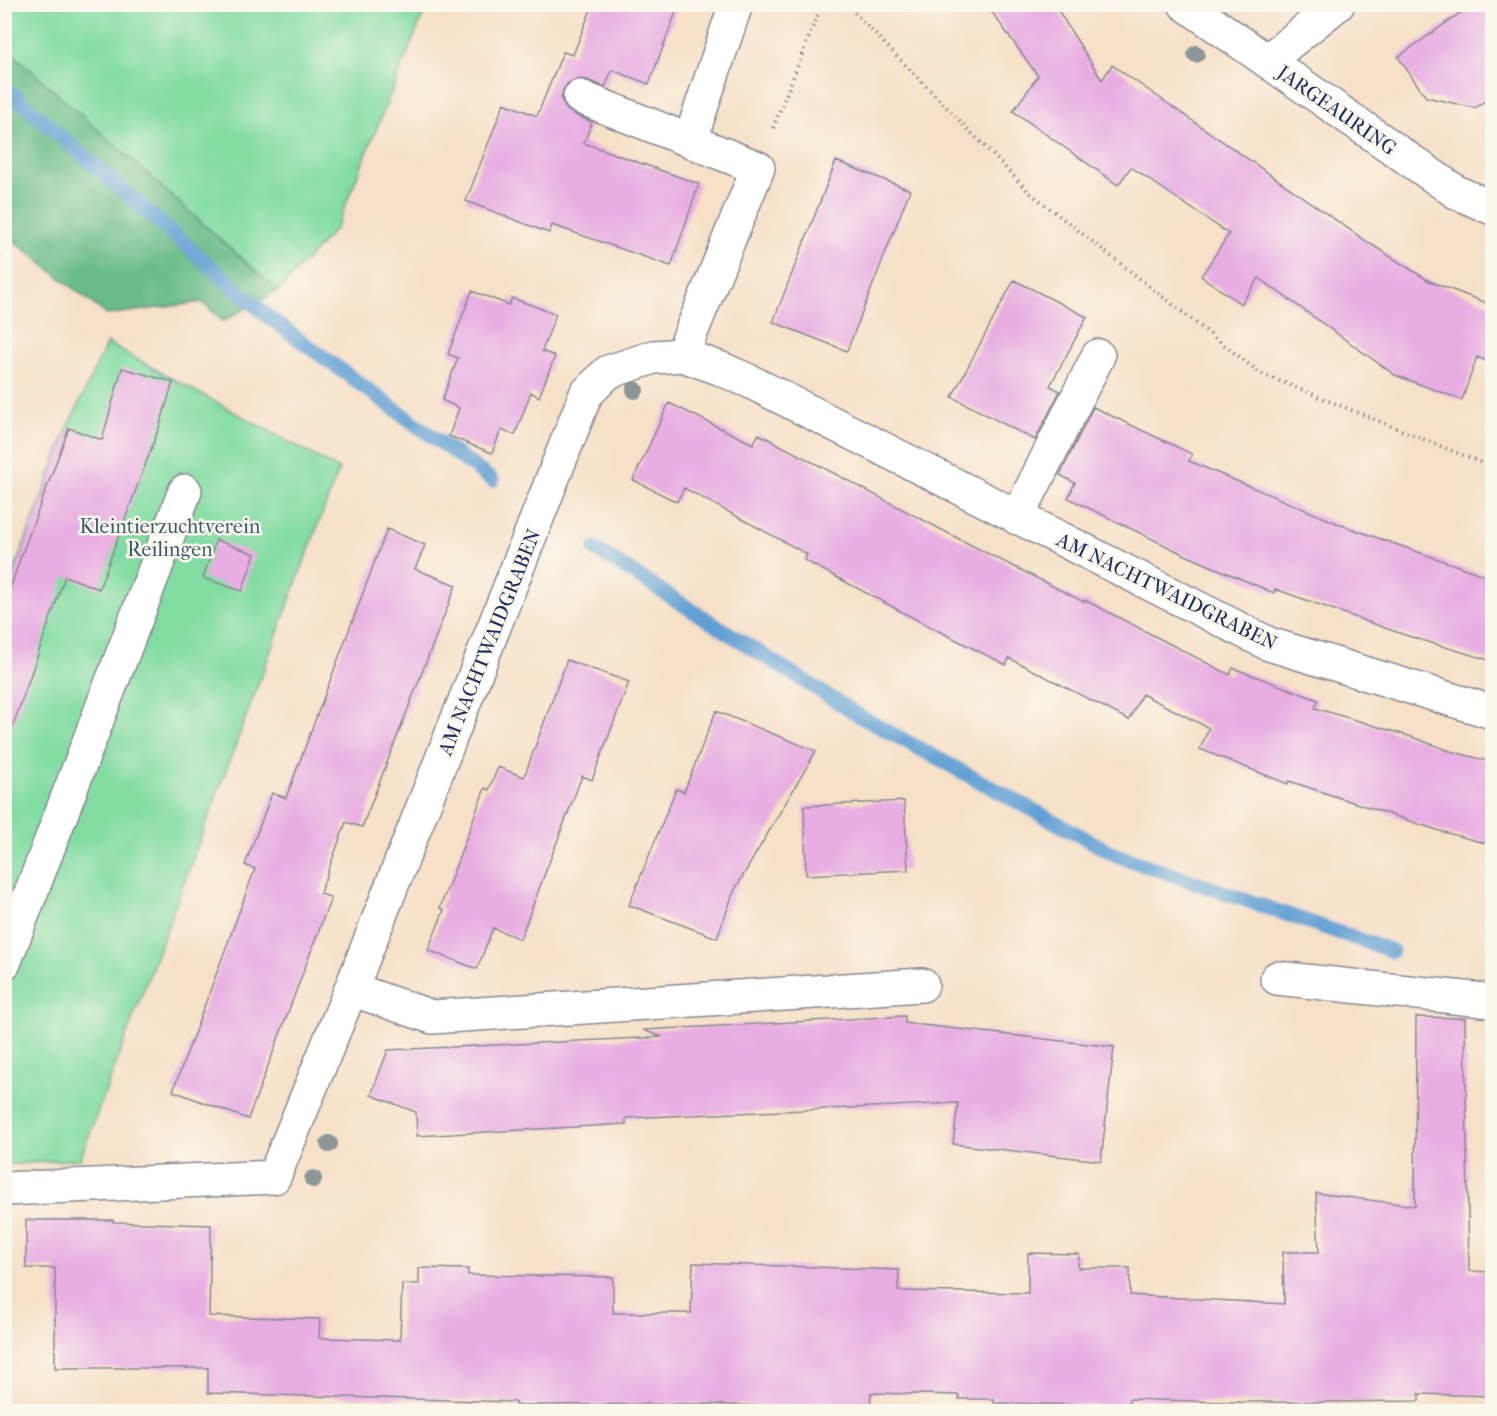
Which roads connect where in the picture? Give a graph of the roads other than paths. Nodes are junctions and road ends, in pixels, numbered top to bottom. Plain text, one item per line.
1 (736, 4) edge
2 (1185, 4) edge
3 (1338, 4) edge
4 (1267, 61) junction
5 (580, 97) dead end
6 (690, 141) junction
7 (1492, 208) edge
8 (682, 355) junction
9 (1098, 356) dead end
10 (185, 491) dead end
11 (1017, 518) junction
12 (1492, 712) edge
13 (4, 963) edge
14 (1277, 978) dead end
15 (922, 985) dead end
16 (351, 989) junction
17 (1492, 1001) edge
18 (4, 1189) edge

1 - 6 street
2 - 4 street, JARGEAURING
3 - 4 street
4 - 7 street, JARGEAURING
5 - 6 street
6 - 8 street
8 - 11 street, AM NACHTWAIDGRABEN
8 - 16 street, AM NACHTWAIDGRABEN
9 - 11 street
10 - 13 street
11 - 12 street, AM NACHTWAIDGRABEN
14 - 17 street
15 - 16 street
16 - 18 street, AM NACHTWAIDGRABEN

